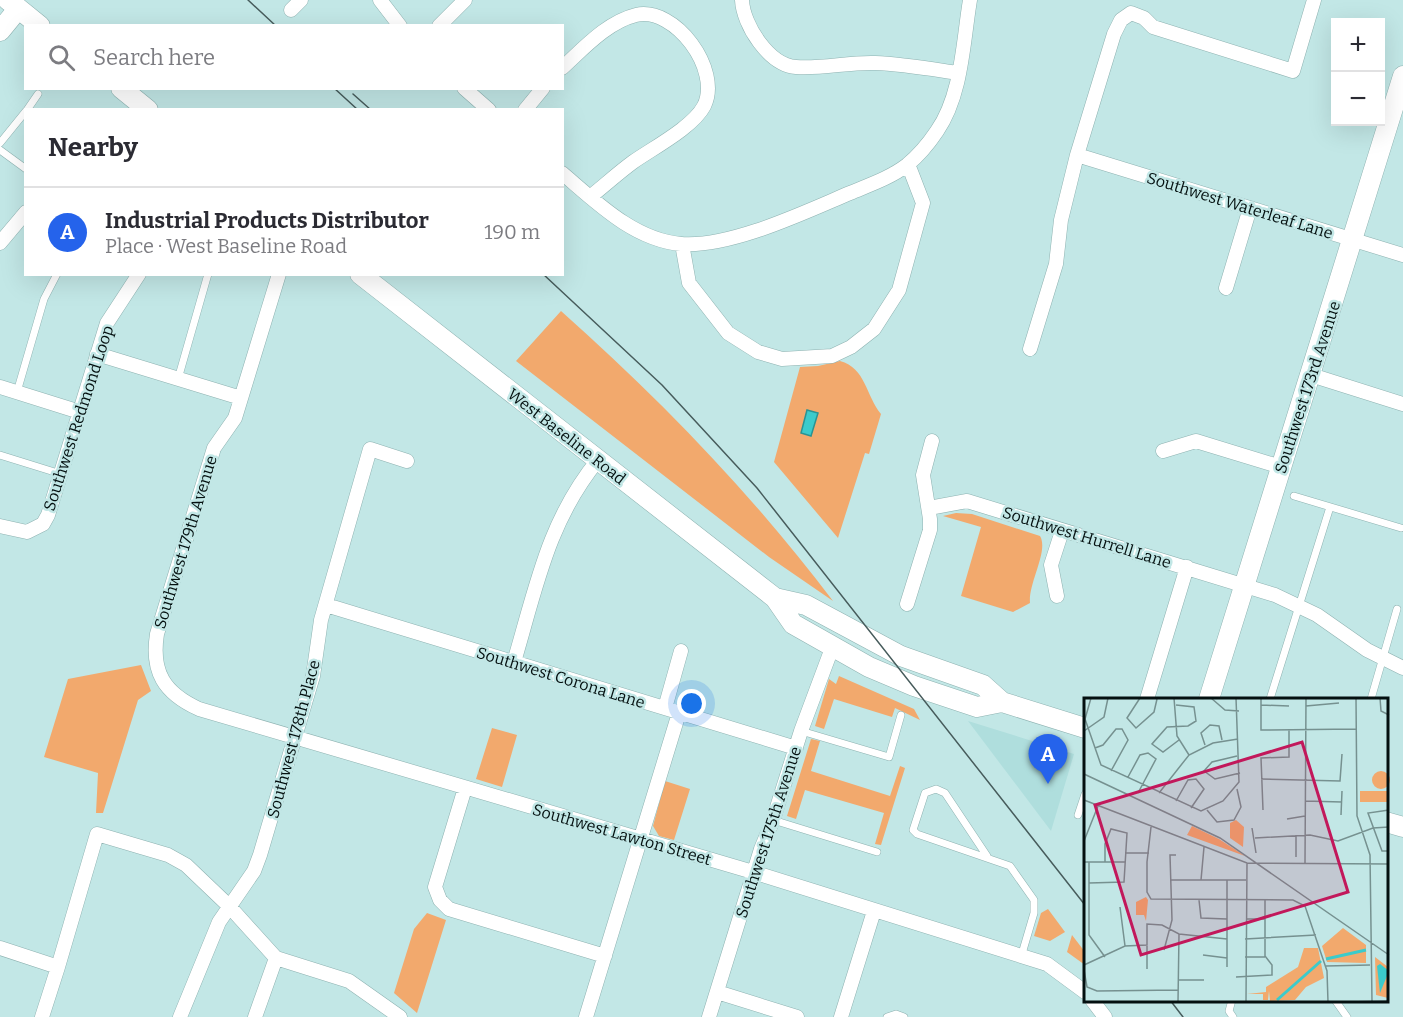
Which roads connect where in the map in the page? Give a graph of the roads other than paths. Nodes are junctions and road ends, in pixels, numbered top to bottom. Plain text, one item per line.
1 (380, 0) edge
2 (465, 0) edge
3 (742, 0) edge
4 (970, 0) edge
5 (1314, 0) edge
6 (13, 4) edge
7 (38, 24) edge
8 (398, 24) edge
9 (441, 24) edge
10 (0, 31) edge
11 (564, 66) edge
12 (958, 73) junction
13 (1403, 76) edge
14 (123, 90) edge
15 (466, 90) edge
16 (541, 90) edge
17 (39, 94) dead end
18 (28, 108) edge
19 (146, 108) edge
20 (487, 108) edge
21 (527, 108) edge
22 (24, 113) edge
23 (0, 143) edge
24 (0, 150) edge
25 (1077, 155) junction
26 (908, 164) junction
27 (24, 168) edge
28 (564, 174) edge
29 (590, 197) junction
30 (1250, 208) junction
31 (24, 214) edge
32 (1353, 239) junction
33 (0, 243) edge
34 (682, 244) junction
35 (1403, 255) edge
36 (56, 276) edge
37 (138, 276) edge
38 (207, 276) edge
39 (278, 276) edge
40 (363, 276) edge
41 (1226, 288) dead end
42 (1030, 349) dead end
43 (97, 354) junction
44 (1311, 375) junction
45 (178, 379) junction
46 (0, 387) edge
47 (17, 392) junction
48 (241, 398) junction
49 (1403, 404) edge
50 (80, 412) junction
51 (932, 441) dead end
52 (1163, 451) dead end
53 (0, 455) edge
54 (598, 460) junction
55 (407, 461) dead end
56 (1281, 467) junction
57 (61, 474) junction
58 (1294, 496) dead end
59 (1330, 507) junction
60 (929, 508) junction
61 (0, 526) edge
62 (1401, 528) dead end
63 (1062, 531) junction
64 (1187, 567) junction
65 (1245, 585) junction
66 (1057, 596) dead end
67 (776, 598) junction
68 (908, 604) dead end
69 (326, 605) junction
70 (1299, 606) junction
71 (1397, 609) dead end
72 (832, 648) junction
73 (681, 651) dead end
74 (1382, 658) junction
75 (514, 662) junction
76 (1403, 668) edge
77 (160, 676) joint
78 (1147, 698) edge
79 (1209, 698) edge
80 (1270, 698) edge
81 (1371, 698) edge
82 (1002, 702) junction
83 (665, 708) junction
84 (679, 713) junction
85 (901, 714) dead end
86 (1084, 728) edge
87 (801, 731) junction
88 (295, 736) junction
89 (796, 748) junction
90 (465, 788) junction
91 (1084, 797) edge
92 (1078, 815) dead end
93 (773, 820) junction
94 (1388, 822) edge
95 (1403, 826) edge
96 (638, 840) junction
97 (878, 852) dead end
98 (987, 856) junction
99 (753, 872) junction
100 (229, 906) junction
101 (874, 911) junction
102 (0, 948) edge
103 (604, 956) junction
104 (1021, 957) junction
105 (276, 958) junction
106 (58, 967) junction
107 (1084, 991) edge
108 (717, 992) junction
109 (1231, 1002) edge
110 (1336, 1002) edge
111 (42, 1017) edge
112 (180, 1017) edge
113 (255, 1017) edge
114 (400, 1017) edge
115 (586, 1017) edge
116 (709, 1017) edge
117 (797, 1017) edge
118 (841, 1017) edge
119 (887, 1017) edge
120 (904, 1017) edge
121 (1233, 1017) edge
122 (1347, 1017) edge

1 - 8 street
2 - 9 street
3 - 12 street
4 - 12 street
5 - 25 street
6 - 7 main road
6 - 10 main road
11 - 29 street
12 - 26 street
13 - 32 main road, Southwest 173rd Avenue
14 - 19 main road
15 - 20 street
16 - 21 street
17 - 18 lane
22 - 23 lane
24 - 27 lane
25 - 30 street, Southwest Waterleaf Lane
25 - 42 street
26 - 34 street
26 - 34 street
28 - 29 street
29 - 34 street
30 - 32 street, Southwest Waterleaf Lane
30 - 41 street
31 - 33 street
32 - 35 street, Southwest Waterleaf Lane
32 - 44 main road, Southwest 173rd Avenue
36 - 47 lane
37 - 43 street, Southwest Redmond Loop
38 - 45 lane
39 - 48 street, Southwest 179th Avenue
40 - 54 main road, West Baseline Road
43 - 45 street
43 - 50 street, Southwest Redmond Loop
44 - 49 street
44 - 56 main road, Southwest 173rd Avenue
45 - 48 street
46 - 47 street
47 - 50 street
48 - 77 street, Southwest 179th Avenue
50 - 57 street, Southwest Redmond Loop
51 - 60 street
52 - 56 street
53 - 57 lane
54 - 67 main road, West Baseline Road
54 - 75 street
55 - 69 street, Southwest 178th Place
56 - 65 main road, Southwest 173rd Avenue
57 - 61 street, Southwest Redmond Loop
58 - 59 lane
59 - 62 lane
59 - 70 lane
60 - 63 street, Southwest Hurrell Lane
60 - 68 street
63 - 64 street, Southwest Hurrell Lane
63 - 66 street
64 - 65 street, Southwest Hurrell Lane
64 - 78 street
65 - 70 street, Southwest Hurrell Lane
65 - 79 main road, Southwest 173rd Avenue
67 - 72 main road, West Baseline Road
67 - 82 main road, West Baseline Road
69 - 75 street, Southwest Corona Lane
69 - 88 street, Southwest 178th Place
70 - 74 street, Southwest Hurrell Lane
70 - 80 lane
71 - 74 lane
72 - 82 main road, West Baseline Road
72 - 87 street, Southwest 175th Avenue
73 - 83 street
74 - 76 street, Southwest Hurrell Lane
74 - 81 lane
75 - 83 street, Southwest Corona Lane
77 - 88 street, Southwest Lawton Street
82 - 86 main road, West Baseline Road
83 - 84 street, Southwest Corona Lane
84 - 89 street, Southwest Corona Lane
84 - 96 street
85 - 87 lane
87 - 89 street, Southwest 175th Avenue
88 - 90 street, Southwest Lawton Street
88 - 100 street, Southwest 178th Place
89 - 93 street, Southwest 175th Avenue
90 - 96 street, Southwest Lawton Street
90 - 103 street
91 - 92 lane
93 - 97 lane
93 - 99 street, Southwest 175th Avenue
94 - 95 main road
96 - 99 street, Southwest Lawton Street
96 - 103 street
98 - 98 lane
98 - 104 lane
99 - 101 street, Southwest Lawton Street
99 - 108 street, Southwest 175th Avenue
100 - 105 street
100 - 106 street
100 - 112 street, Southwest 178th Place
101 - 104 street, Southwest Lawton Street
101 - 118 street
102 - 106 street
103 - 115 street
104 - 107 street, Southwest Lawton Street
105 - 113 street
105 - 114 street
106 - 111 street
108 - 116 street, Southwest 175th Avenue
108 - 117 street
109 - 121 lane
110 - 122 lane
119 - 120 lane

